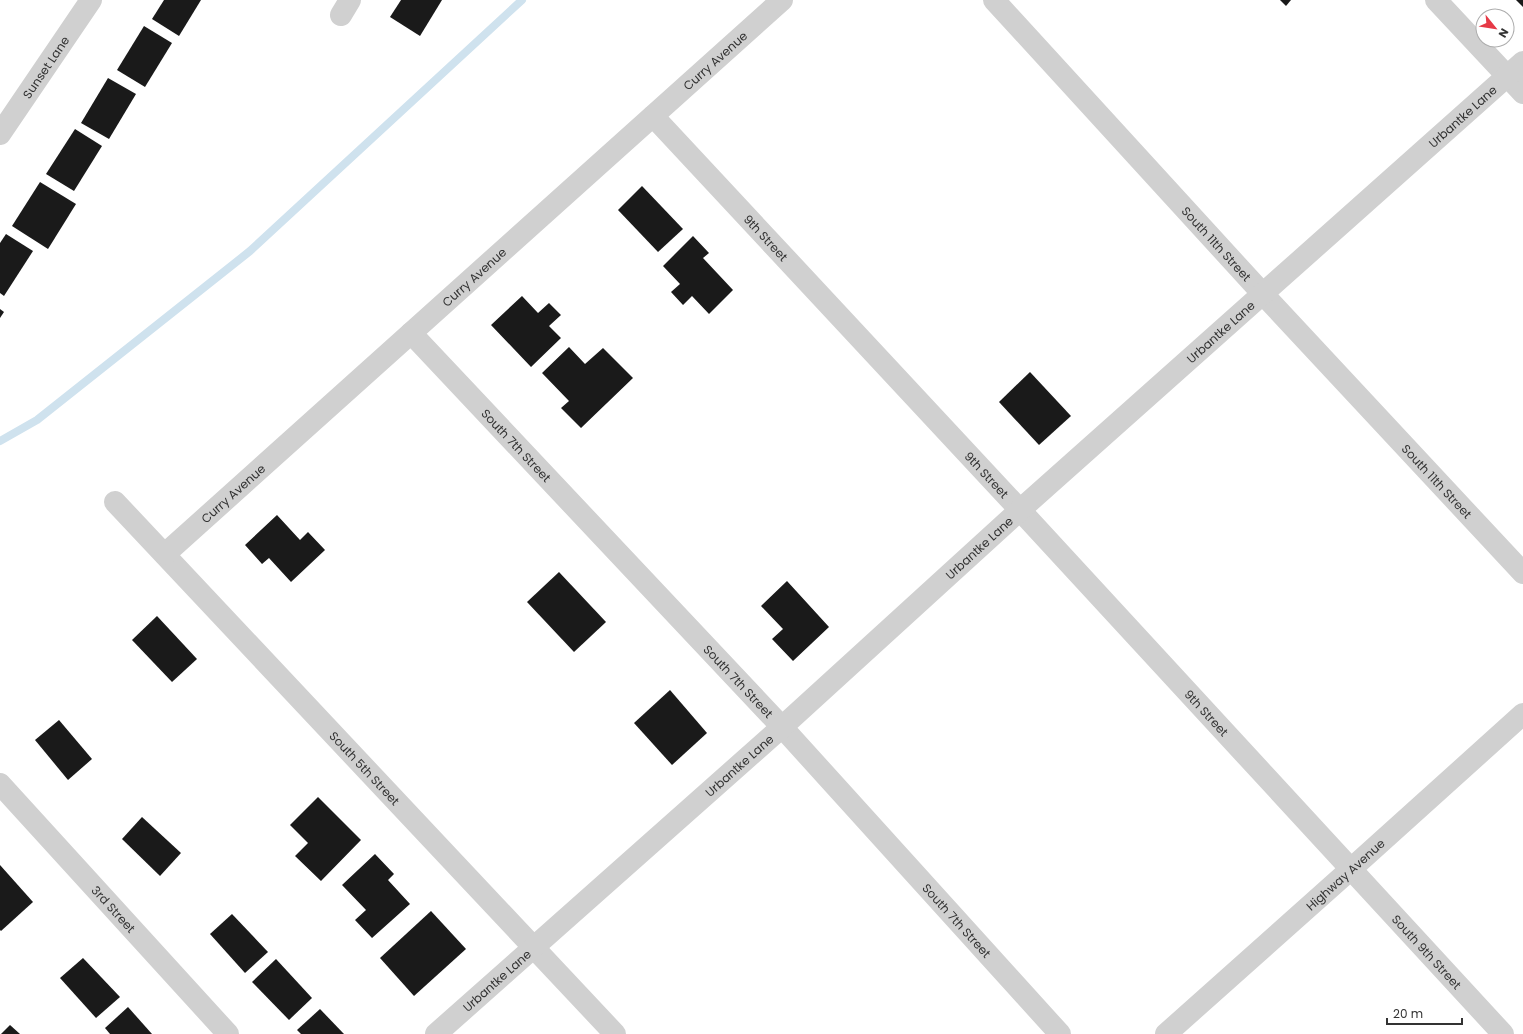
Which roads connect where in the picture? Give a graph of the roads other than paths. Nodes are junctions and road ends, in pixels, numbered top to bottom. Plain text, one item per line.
1 (91, 0) edge
2 (782, 0) edge
3 (994, 0) edge
4 (1436, 0) edge
5 (1523, 62) edge
6 (1507, 76) junction
7 (1523, 93) edge
8 (653, 116) junction
9 (0, 134) edge
10 (1262, 293) junction
11 (411, 333) junction
12 (115, 502) dead end
13 (1020, 510) junction
14 (165, 554) junction
15 (1523, 573) edge
16 (1523, 714) edge
17 (782, 727) junction
18 (0, 784) edge
19 (1351, 869) junction
20 (533, 947) junction
21 (228, 1034) edge
22 (436, 1034) edge
23 (615, 1034) edge
24 (1060, 1034) edge
25 (1166, 1034) edge
26 (1503, 1034) edge

1 - 9 street, Sunset Lane
2 - 8 street, Curry Avenue
3 - 10 street, South 11th Street
4 - 6 street
5 - 6 street, Urbantke Lane
6 - 7 street
6 - 10 street, Urbantke Lane
8 - 11 street, Curry Avenue
8 - 13 street, 9th Street
10 - 13 street, Urbantke Lane
10 - 15 street, South 11th Street
11 - 14 street, Curry Avenue
11 - 17 street, South 7th Street
12 - 14 street, South 5th Street
13 - 17 street, Urbantke Lane
13 - 19 street, 9th Street
14 - 20 street, South 5th Street
16 - 19 street, Highway Avenue
17 - 20 street, Urbantke Lane
17 - 24 street, South 7th Street
18 - 21 street, 3rd Street
19 - 25 street, Highway Avenue
19 - 26 street, South 9th Street
20 - 22 street, Urbantke Lane
20 - 23 street, South 5th Street

